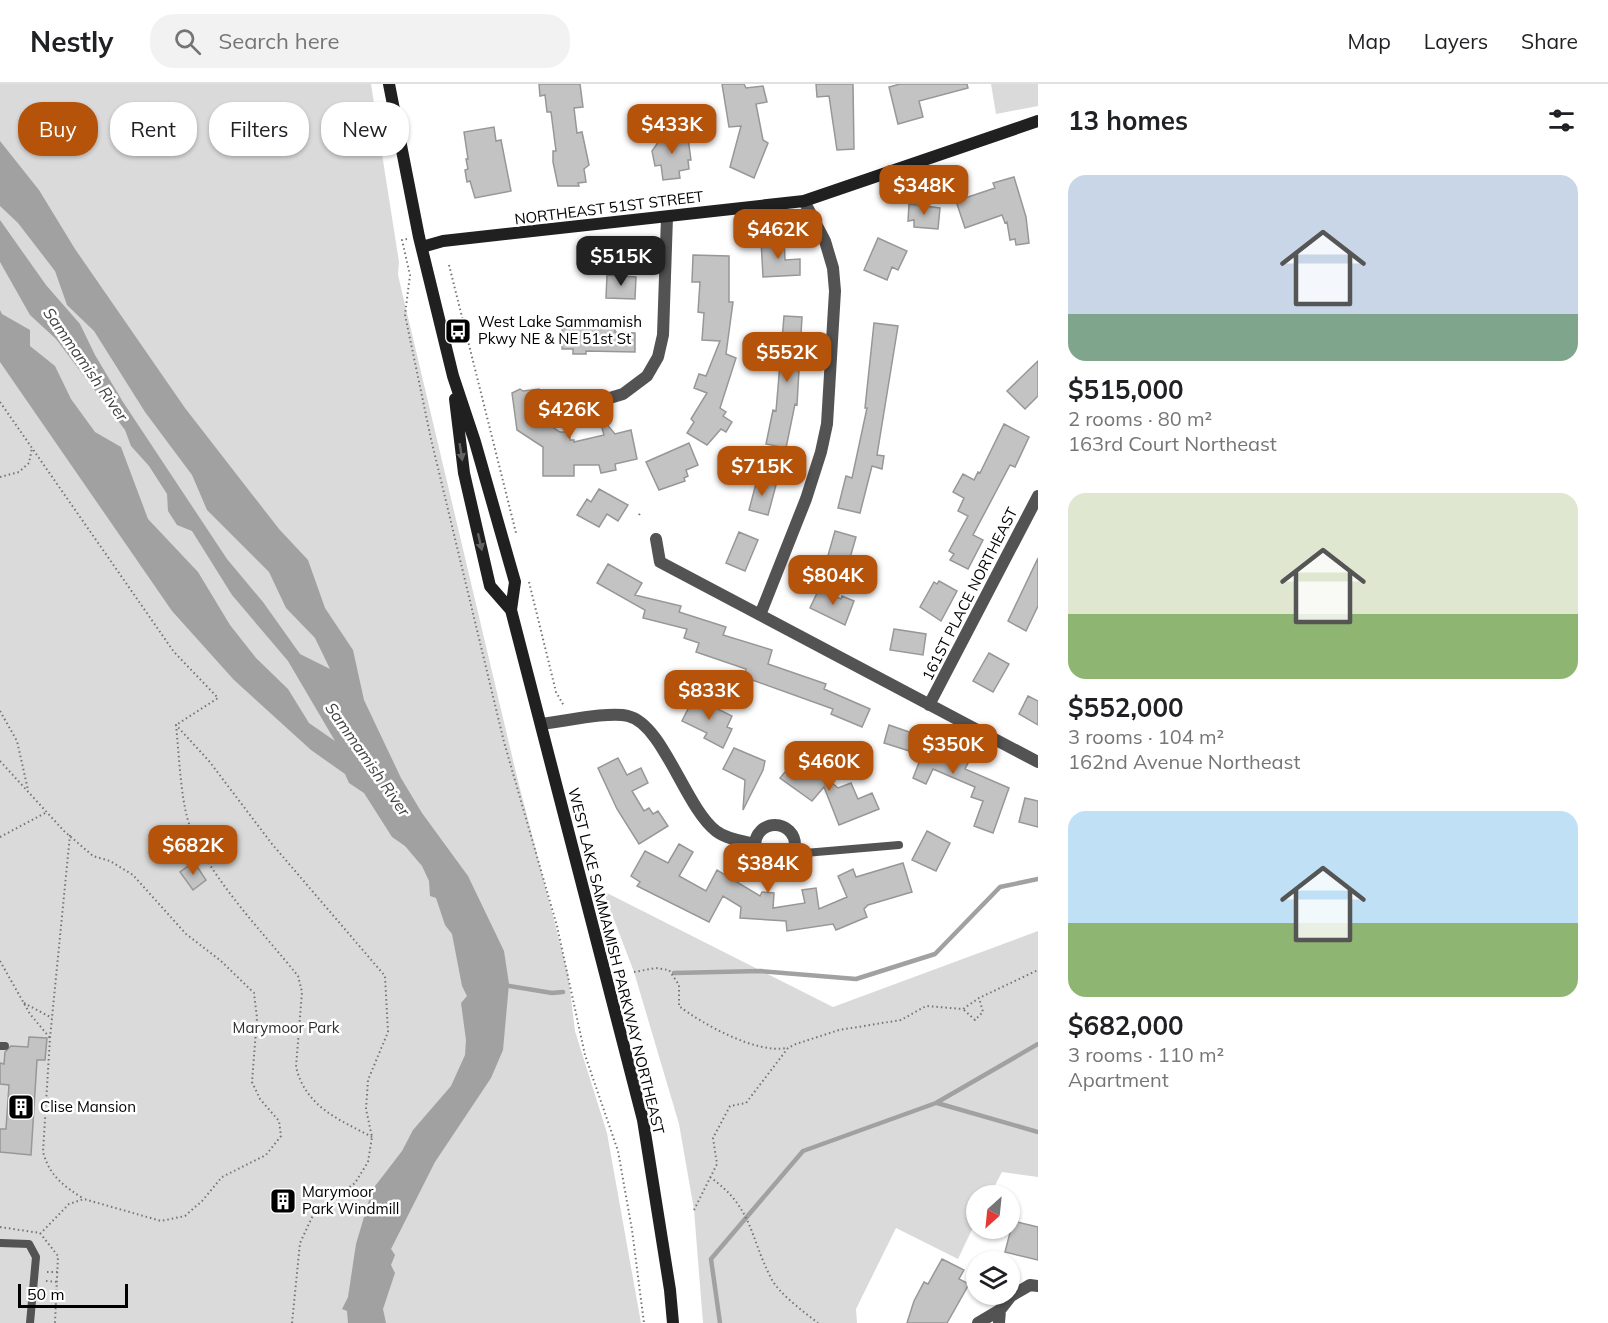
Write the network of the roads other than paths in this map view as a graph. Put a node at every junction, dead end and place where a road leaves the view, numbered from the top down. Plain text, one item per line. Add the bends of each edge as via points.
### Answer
1 (389, 84) edge
2 (1038, 121) edge
3 (804, 201) junction
4 (667, 217) junction
5 (422, 247) junction
6 (453, 376) junction
7 (573, 397) dead end
8 (1038, 496) edge
9 (656, 539) dead end
10 (511, 610) junction
11 (760, 615) junction
12 (929, 705) junction
13 (541, 724) junction
14 (1038, 762) edge
15 (755, 844) junction
16 (899, 845) dead end
17 (793, 854) junction
18 (0, 1243) edge
19 (1034, 1286) edge
20 (1000, 1317) edge
21 (30, 1323) edge
22 (673, 1323) edge
23 (978, 1323) edge

1 - 5 main road, WEST LAKE SAMMAMISH PARKWAY NORTHEAST
2 - 3 main road, NORTHEAST 51ST STREET
3 - 4 main road, NORTHEAST 51ST STREET
3 - 11 street via 825,241 833,268 827,424 806,499
4 - 5 main road, NORTHEAST 51ST STREET via 443,241
4 - 7 street via 663,335 658,357 647,376 623,394 603,400
5 - 6 main road, WEST LAKE SAMMAMISH PARKWAY NORTHEAST
6 - 10 main road, WEST LAKE SAMMAMISH PARKWAY NORTHEAST via 515,582
6 -> 10 main road, WEST LAKE SAMMAMISH PARKWAY NORTHEAST via 459,445 490,585
8 - 12 street, 161ST PLACE NORTHEAST
9 - 11 street via 660,562
10 - 13 main road, WEST LAKE SAMMAMISH PARKWAY NORTHEAST
11 - 12 street
12 - 14 street
13 - 15 street via 616,715 635,718 663,750 703,820 718,833
13 - 22 main road, WEST LAKE SAMMAMISH PARKWAY NORTHEAST via 643,1120
15 - 17 street via 760,858 771,865 785,863
15 - 17 street via 762,829 781,825 795,838
16 - 17 lane
18 - 21 lane via 29,1244 36,1257
19 - 20 street via 1011,1296
20 - 23 street

